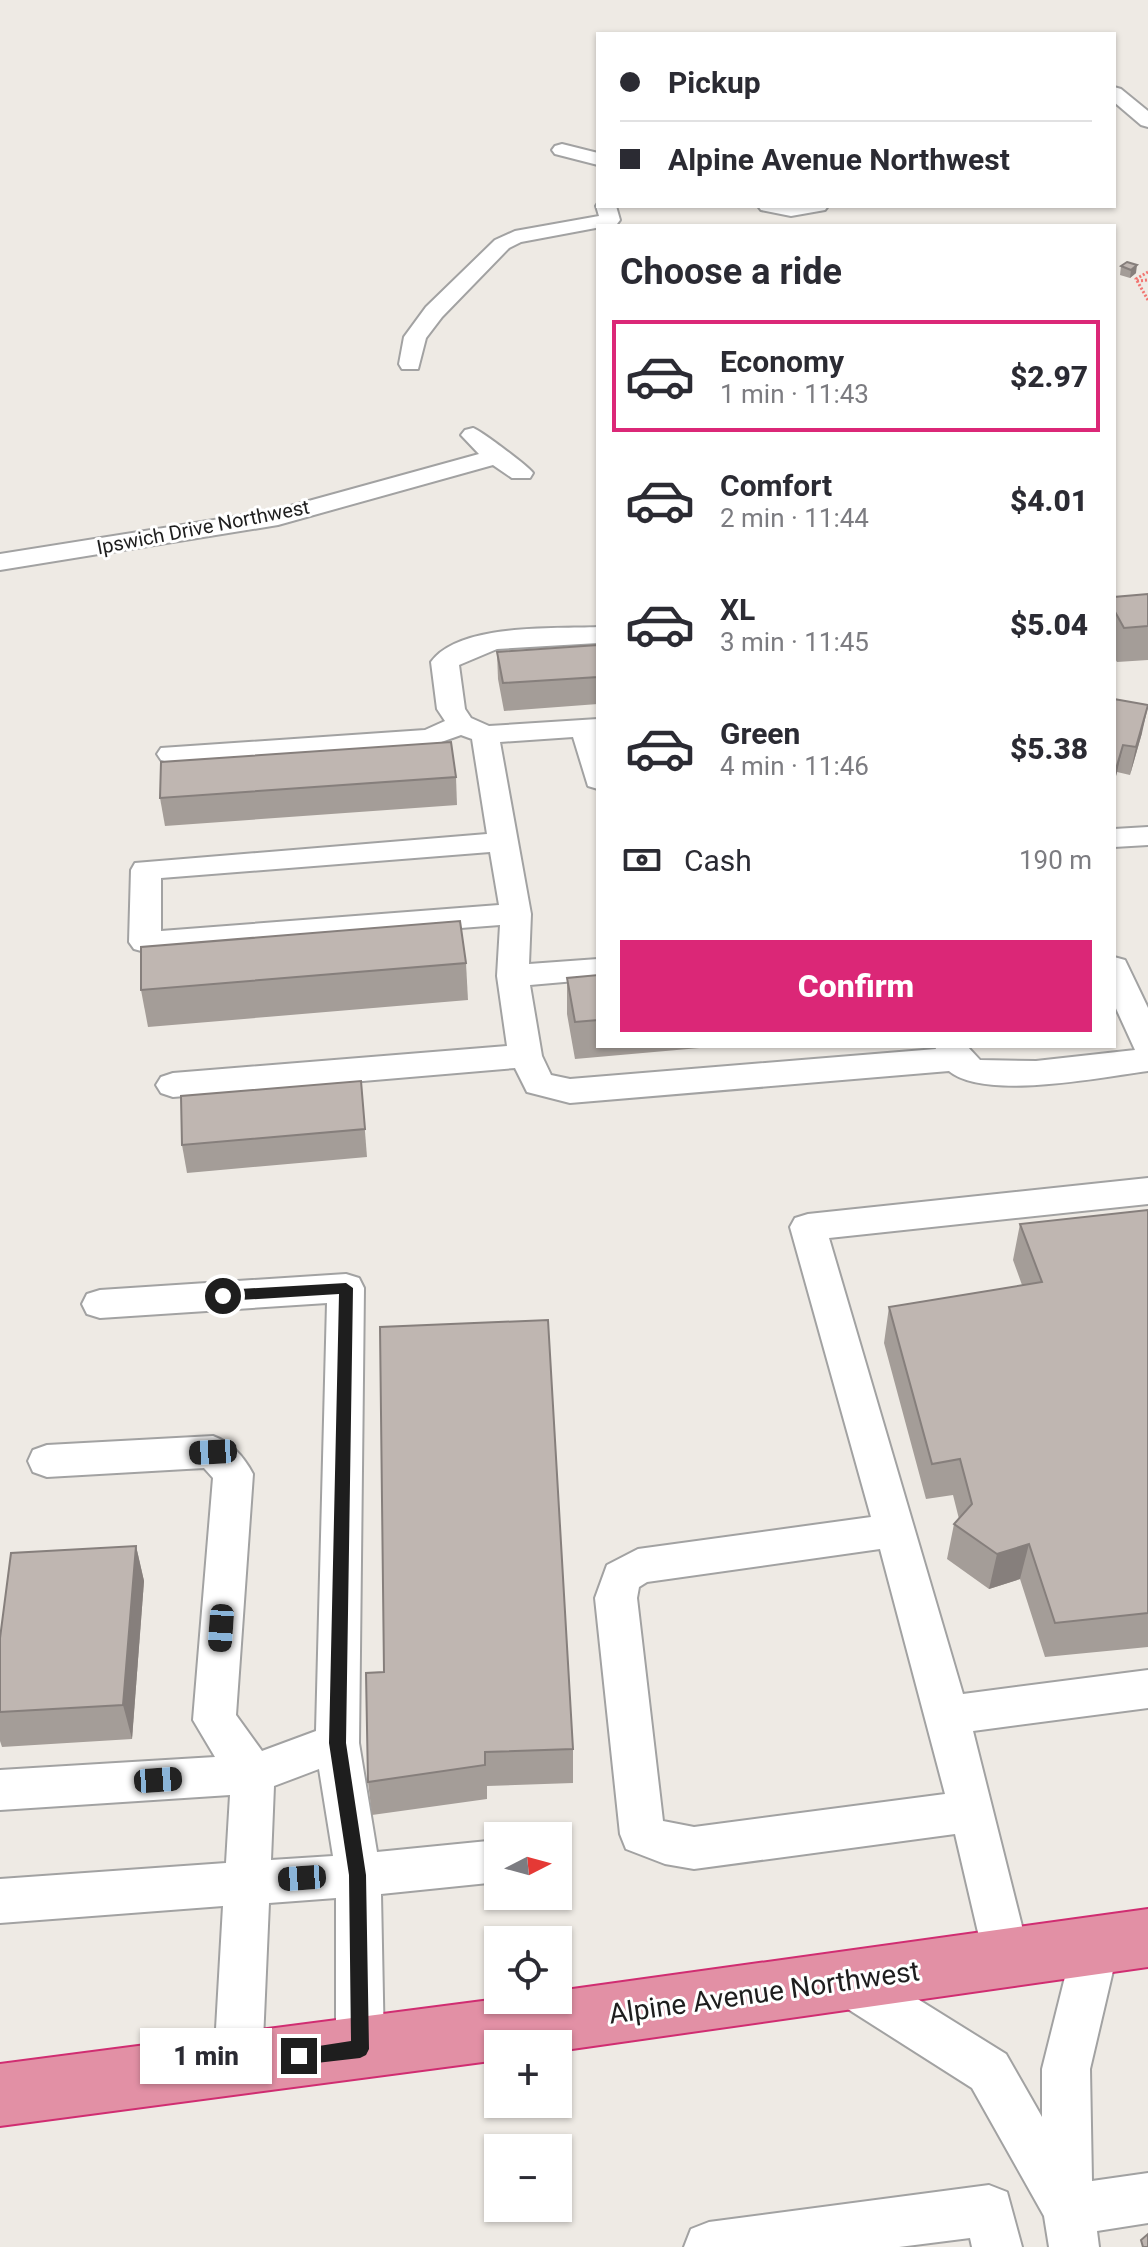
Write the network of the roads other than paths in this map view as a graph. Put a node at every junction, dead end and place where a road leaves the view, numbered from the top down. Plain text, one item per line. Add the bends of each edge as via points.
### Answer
1 (1140, 87) dead end
2 (1116, 93) edge
3 (1116, 95) edge
4 (1148, 121) edge
5 (562, 150) dead end
6 (596, 158) edge
7 (607, 208) edge
8 (780, 208) edge
9 (804, 208) edge
10 (410, 364) dead end
11 (473, 435) dead end
12 (496, 457) junction
13 (521, 473) dead end
14 (0, 562) edge
15 (596, 635) edge
16 (591, 728) edge
17 (473, 729) junction
18 (171, 754) dead end
19 (596, 765) edge
20 (1148, 836) edge
21 (1116, 838) edge
22 (503, 842) junction
23 (516, 914) junction
24 (596, 969) edge
25 (1116, 972) edge
26 (513, 976) junction
27 (1148, 1045) edge
28 (953, 1052) edge
29 (525, 1056) junction
30 (1148, 1060) edge
31 (173, 1085) dead end
32 (1148, 1191) edge
33 (100, 1304) dead end
34 (47, 1461) dead end
35 (894, 1530) junction
36 (1148, 1689) edge
37 (948, 1715) junction
38 (337, 1743) junction
39 (253, 1774) junction
40 (0, 1790) edge
41 (971, 1811) junction
42 (484, 1862) edge
43 (358, 1875) junction
44 (247, 1882) junction
45 (0, 1901) edge
46 (1122, 1942) edge
47 (1007, 1958) junction
48 (846, 1981) junction
49 (360, 2049) junction
50 (238, 2064) junction
51 (0, 2095) edge
52 (1148, 2198) edge
53 (1071, 2228) edge
54 (709, 2247) edge
55 (997, 2247) edge

1 - 2 street
3 - 4 street
5 - 6 street
7 - 10 street via 610,220 515,237 502,244 424,325 415,337
8 - 9 street
11 - 12 street
12 - 13 street
12 - 14 street, Ipswich Drive Northwest via 278,517
15 - 17 street via 483,642 458,651 445,662 451,709
16 - 17 street
16 - 19 street
17 - 18 street via 430,738
17 - 22 street
20 - 21 street
22 - 23 street
22 - 23 street via 146,870 145,942
23 - 26 street
24 - 26 street
25 - 27 street
26 - 29 street
28 - 29 street via 570,1091 539,1084
28 - 30 street via 973,1071 1005,1074
29 - 31 street
32 - 35 street via 808,1227
33 - 38 street via 346,1288
34 - 39 street via 213,1452 233,1474 214,1720
35 - 37 street
35 - 41 street via 638,1566 621,1577 616,1598 642,1834 694,1848
36 - 37 street
37 - 41 street
38 - 39 street
38 - 43 street
39 - 40 street
39 - 44 street
41 - 47 street
42 - 43 street
43 - 44 street
43 - 49 street
44 - 45 street
44 - 50 street
46 - 47 highway, Alpine Avenue Northwest
46 - 53 street via 1066,2069
47 - 48 highway, Alpine Avenue Northwest
48 - 49 highway, Alpine Avenue Northwest
48 - 53 street via 989,2071
49 - 50 highway, Alpine Avenue Northwest
50 - 51 highway, Alpine Avenue Northwest
52 - 53 street
54 - 55 street via 989,2210

